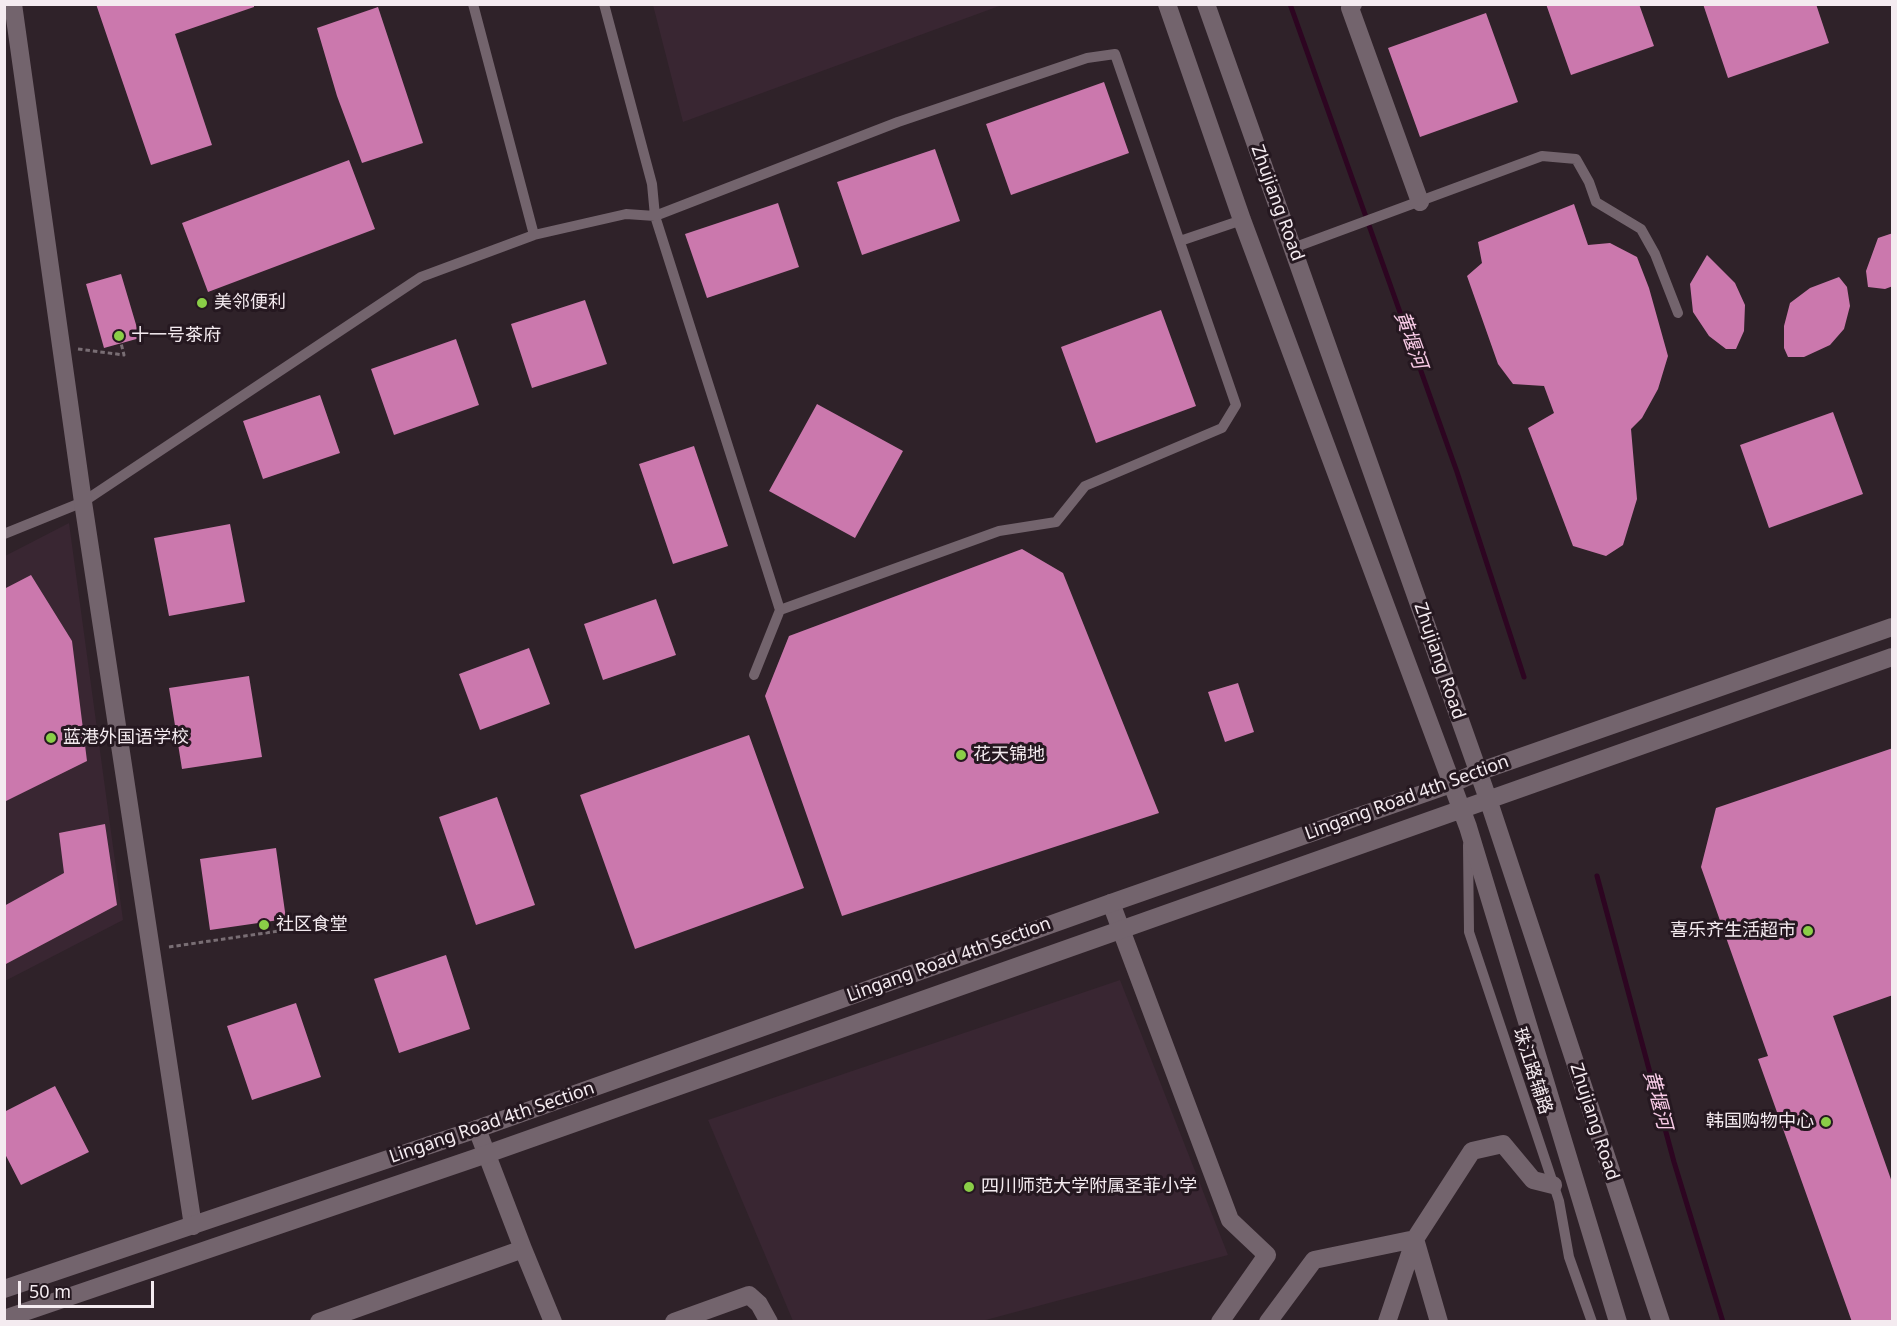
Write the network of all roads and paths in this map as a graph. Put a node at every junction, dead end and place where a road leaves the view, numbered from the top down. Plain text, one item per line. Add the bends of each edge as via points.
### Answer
1 (13, 4) edge
2 (473, 4) edge
3 (604, 4) edge
4 (1167, 4) edge
5 (1206, 4) edge
6 (1353, 4) edge
7 (1420, 202) junction
8 (655, 216) junction
9 (1242, 220) junction
10 (534, 235) junction
11 (1180, 241) junction
12 (1293, 248) junction
13 (1678, 313) dead end
14 (121, 343) dead end
15 (61, 347) junction
16 (83, 502) junction
17 (4, 534) edge
18 (780, 610) junction
19 (1893, 627) edge
20 (1893, 657) edge
21 (754, 675) dead end
22 (1478, 772) junction
23 (1451, 784) junction
24 (1488, 799) junction
25 (1461, 809) junction
26 (1468, 827) junction
27 (1111, 903) junction
28 (1120, 929) junction
29 (279, 931) dead end
30 (152, 949) junction
31 (477, 1129) junction
32 (487, 1154) junction
33 (1553, 1185) junction
34 (193, 1226) junction
35 (1415, 1239) junction
36 (523, 1249) junction
37 (4, 1289) edge
38 (4, 1320) edge
39 (318, 1322) edge
40 (553, 1322) edge
41 (674, 1322) edge
42 (769, 1322) edge
43 (1220, 1322) edge
44 (1268, 1322) edge
45 (1387, 1322) edge
46 (1439, 1322) edge
47 (1592, 1322) edge
48 (1618, 1322) edge
49 (1660, 1322) edge

1 - 15 main road
2 - 10 lane
3 - 8 lane via 652,184
4 - 9 main road, Zhujiang Road
5 - 12 main road, Zhujiang Road
6 - 7 main road via 1350,8
7 - 12 lane
7 - 13 lane via 1542,156 1576,159 1596,202 1641,229
8 - 10 lane via 626,214
8 - 11 lane via 909,118 1087,58 1115,54
8 - 18 lane
9 - 11 lane
9 - 23 main road, Zhujiang Road
10 - 16 lane via 421,277
11 - 18 lane via 1236,405 1222,428 1085,486 1056,522 999,531
12 - 22 main road, Zhujiang Road
14 - 15 path via 124,355
15 - 16 main road
16 - 17 lane
16 - 30 main road
18 - 21 lane
19 - 22 main road, Lingang Road 4th Section
20 - 24 main road, Lingang Road 4th Section
22 - 23 main road, Lingang Road 4th Section
22 - 24 main road, Zhujiang Road
23 - 25 main road, Zhujiang Road
23 - 27 main road, Lingang Road 4th Section
24 - 25 main road, Lingang Road 4th Section
24 - 49 main road, Zhujiang Road
25 - 26 main road, Zhujiang Road
25 - 28 main road, Lingang Road 4th Section
26 - 33 lane, 珠江路辅路 via 1468,932
26 - 48 main road, Zhujiang Road
27 - 28 main road
27 - 31 main road, Lingang Road 4th Section
28 - 32 main road, Lingang Road 4th Section
28 - 43 main road via 1230,1220 1267,1255
29 - 30 path
30 - 34 main road
31 - 32 main road
31 - 34 main road, Lingang Road 4th Section
32 - 36 main road
32 - 38 main road, Lingang Road 4th Section
33 - 35 main road via 1533,1180 1503,1144 1472,1151
33 - 47 lane, 珠江路辅路 via 1569,1257
34 - 37 main road, Lingang Road 4th Section
35 - 44 main road via 1314,1260
35 - 45 main road
35 - 46 main road
36 - 39 main road
36 - 40 main road
41 - 42 main road via 749,1295

